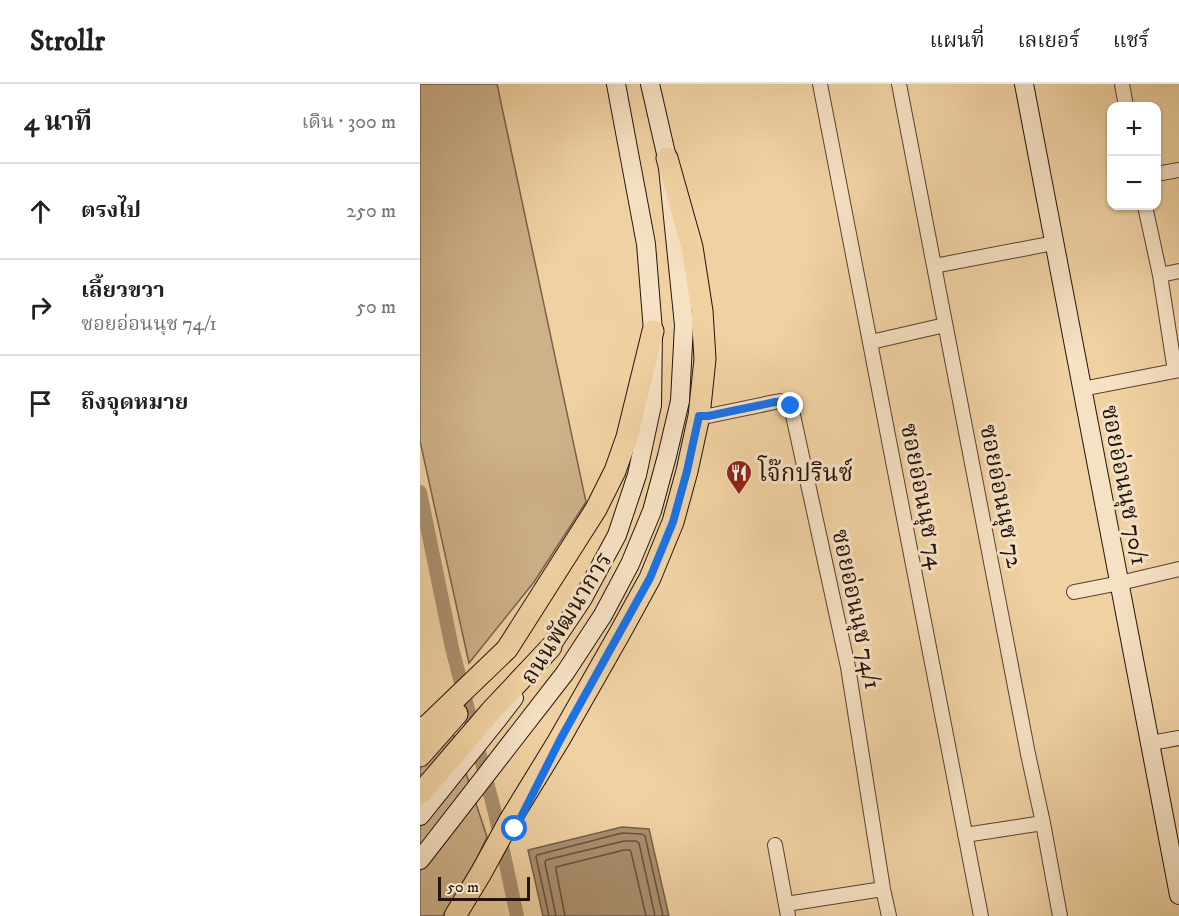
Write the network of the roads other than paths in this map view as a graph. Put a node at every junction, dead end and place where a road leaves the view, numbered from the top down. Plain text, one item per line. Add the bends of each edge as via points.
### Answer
1 (616, 84) edge
2 (650, 84) edge
3 (820, 84) edge
4 (899, 84) edge
5 (1024, 84) edge
6 (1122, 84) edge
7 (1125, 102) edge
8 (667, 158) junction
9 (1179, 170) edge
10 (1161, 173) edge
11 (1146, 210) edge
12 (1054, 243) junction
13 (934, 266) junction
14 (1179, 271) edge
15 (1160, 275) junction
16 (945, 325) junction
17 (653, 331) junction
18 (871, 342) junction
19 (1177, 370) edge
20 (1082, 389) junction
21 (699, 416) junction
22 (1179, 570) edge
23 (1120, 583) junction
24 (1074, 592) dead end
25 (551, 647) joint
26 (449, 714) junction
27 (420, 730) edge
28 (1179, 738) edge
29 (1151, 743) junction
30 (420, 756) edge
31 (423, 805) edge
32 (1043, 822) junction
33 (513, 825) junction
34 (965, 835) junction
35 (775, 845) dead end
36 (420, 860) edge
37 (883, 889) junction
38 (1179, 896) edge
39 (787, 910) edge
40 (455, 916) edge
41 (467, 916) edge
42 (889, 916) edge
43 (981, 916) edge
44 (1060, 916) edge

1 - 17 main road, ถนนพัฒนาการ via 646,244
2 - 8 main road, ถนนพัฒนาการ
3 - 18 street, ซอยอ่อนนุช 74
4 - 13 street, ซอยอ่อนนุช 72
5 - 12 main road, ซอยอ่อนนุช 70/1
6 - 7 street
8 - 21 main road via 692,247 702,311 705,359
8 - 36 main road, ถนนพัฒนาการ via 684,325 680,401 652,511 603,615 565,673
9 - 10 street
11 - 15 street
12 - 13 street
12 - 20 main road, ซอยอ่อนนุช 70/1
13 - 16 street, ซอยอ่อนนุช 72
14 - 15 street
15 - 19 street
16 - 18 street
16 - 32 street, ซอยอ่อนนุช 72
17 - 25 main road, ถนนพัฒนาการ via 652,405 637,475 617,535
17 - 26 main road via 627,437 596,509 501,657
18 - 34 street, ซอยอ่อนนุช 74
19 - 20 street
20 - 23 main road, ซอยอ่อนนุช 70/1
21 - 33 main road via 673,522 650,578
21 - 37 street, ซอยอ่อนนุช 74/1 via 780,401 791,406 848,667
22 - 23 street
23 - 24 street
23 - 29 main road, ซอยอ่อนนุช 70/1
25 - 31 main road
26 - 27 main road
26 - 30 main road
28 - 29 street
29 - 38 main road, ซอยอ่อนนุช 70/1
32 - 34 street
32 - 44 street, ซอยอ่อนนุช 72
33 - 40 main road
33 - 41 main road
34 - 43 street, ซอยอ่อนนุช 74
35 - 39 street
37 - 39 street
37 - 42 street, ซอยอ่อนนุช 74/1

